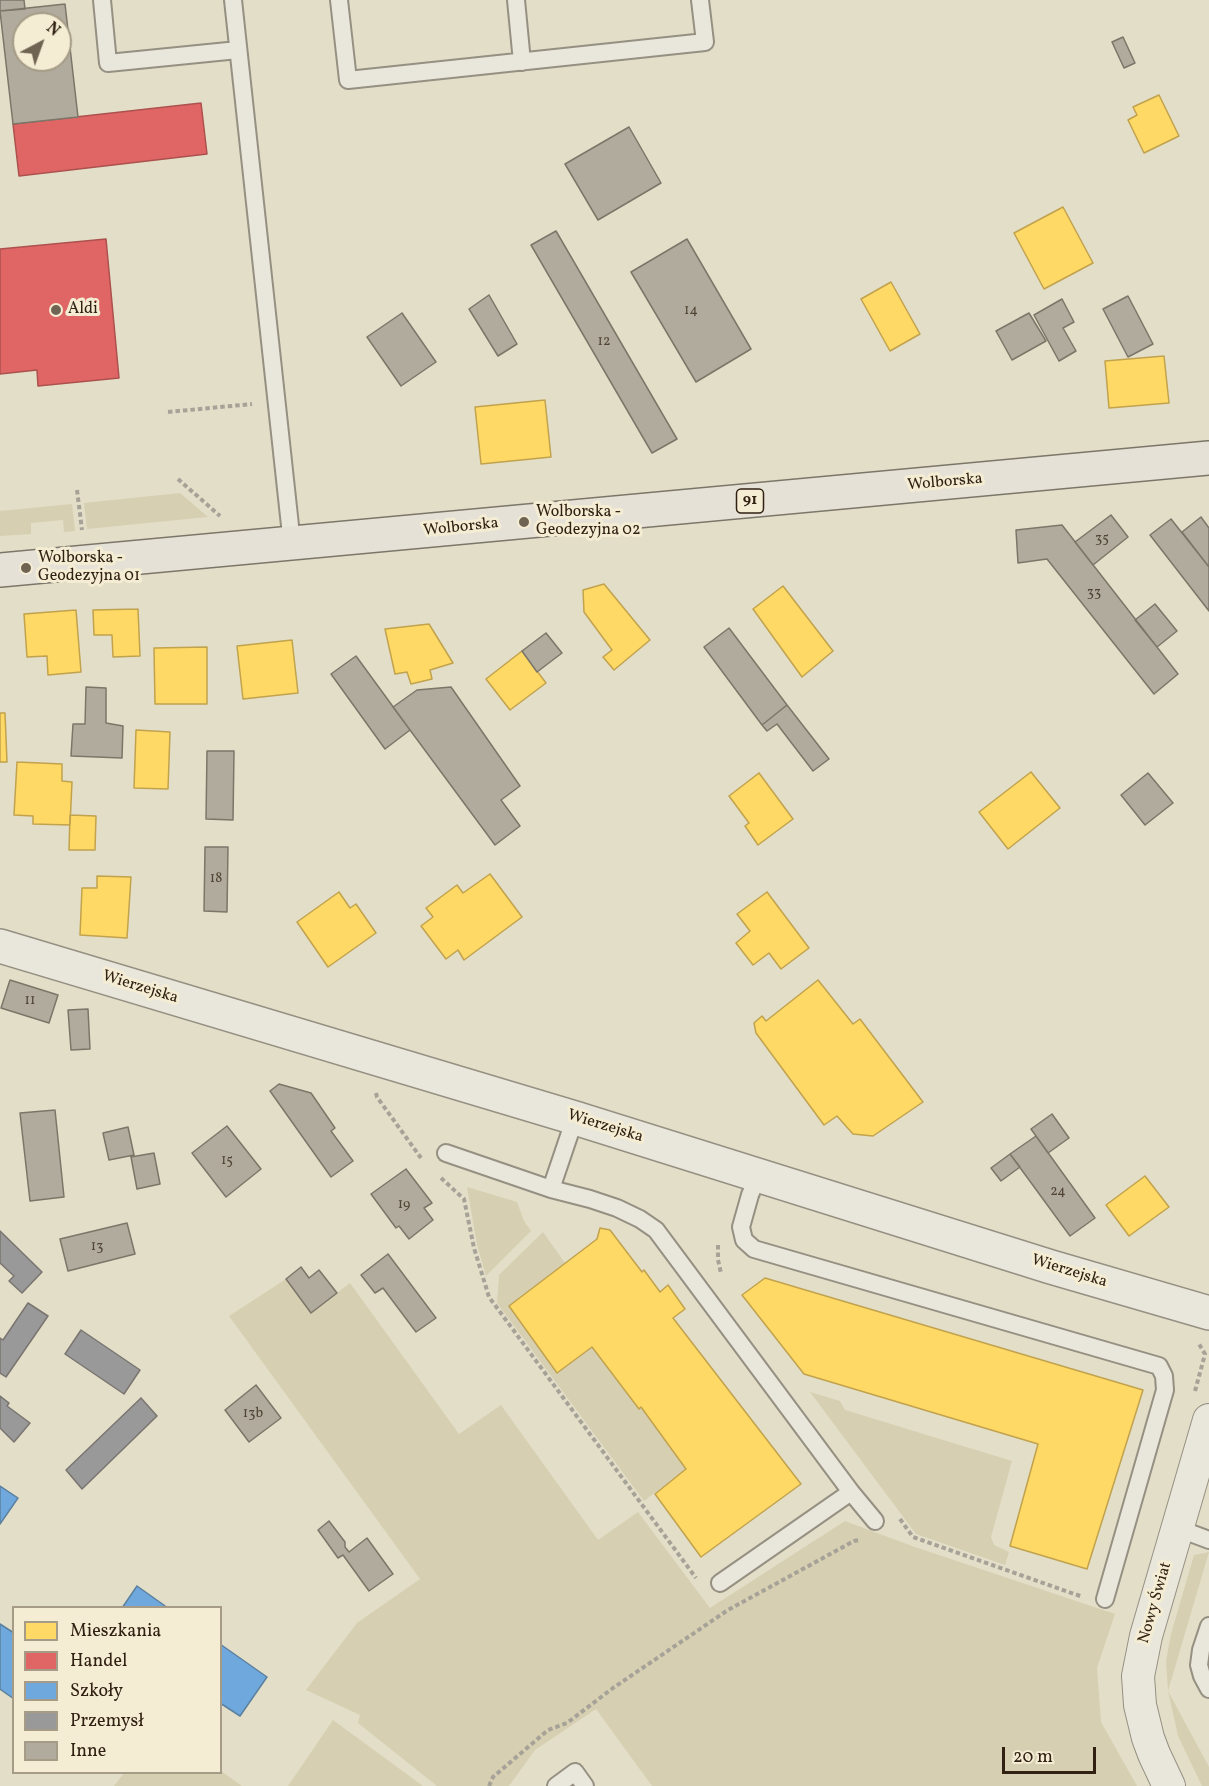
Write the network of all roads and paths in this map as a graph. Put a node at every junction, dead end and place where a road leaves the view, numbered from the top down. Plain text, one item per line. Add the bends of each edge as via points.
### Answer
1 (102, 0) edge
2 (233, 0) edge
3 (339, 0) edge
4 (516, 0) edge
5 (700, 0) edge
6 (238, 50) junction
7 (522, 62) junction
8 (253, 404) dead end
9 (168, 412) dead end
10 (1209, 458) edge
11 (178, 479) dead end
12 (77, 490) dead end
13 (223, 523) dead end
14 (83, 537) dead end
15 (292, 544) junction
16 (0, 570) edge
17 (0, 946) edge
18 (376, 1092) dead end
19 (575, 1118) junction
20 (446, 1153) dead end
21 (424, 1161) dead end
22 (436, 1175) dead end
23 (758, 1176) junction
24 (441, 1179) junction
25 (448, 1179) dead end
26 (551, 1189) junction
27 (718, 1244) dead end
28 (722, 1277) dead end
29 (1209, 1313) edge
30 (1209, 1420) edge
31 (851, 1492) junction
32 (899, 1519) dead end
33 (875, 1521) joint
34 (1178, 1528) junction
35 (1209, 1540) edge
36 (720, 1582) joint
37 (1105, 1599) joint
38 (1209, 1626) edge
39 (1208, 1687) edge
40 (489, 1786) edge
41 (556, 1786) edge
42 (585, 1786) edge
43 (1169, 1786) edge

1 - 6 lane via 108,63
2 - 6 lane
3 - 7 lane via 348,80
4 - 7 lane
5 - 7 lane via 705,42
6 - 15 lane
8 - 9 path
10 - 15 main road, Wolborska / 91
11 - 13 path
12 - 14 path
15 - 16 main road, Wolborska / 91
17 - 19 street, Wierzejska
18 - 21 path
19 - 23 street, Wierzejska
19 - 26 lane
20 - 26 lane
22 - 24 path
23 - 29 street, Wierzejska
23 - 37 lane via 741,1227 744,1240 754,1249 1159,1366 1165,1390
24 - 25 path
24 - 36 path via 464,1199 489,1296 706,1592
26 - 31 lane via 617,1208 656,1230
27 - 28 path
30 - 34 street, Nowy Świat
31 - 33 lane
31 - 36 lane
32 - 37 path via 913,1537 1100,1603
33 - 40 path via 866,1539 854,1541 728,1610 567,1723 548,1730 493,1777
34 - 35 lane
34 - 43 street, Nowy Świat via 1138,1676 1148,1738
38 - 39 lane via 1199,1665
41 - 42 lane via 574,1772

